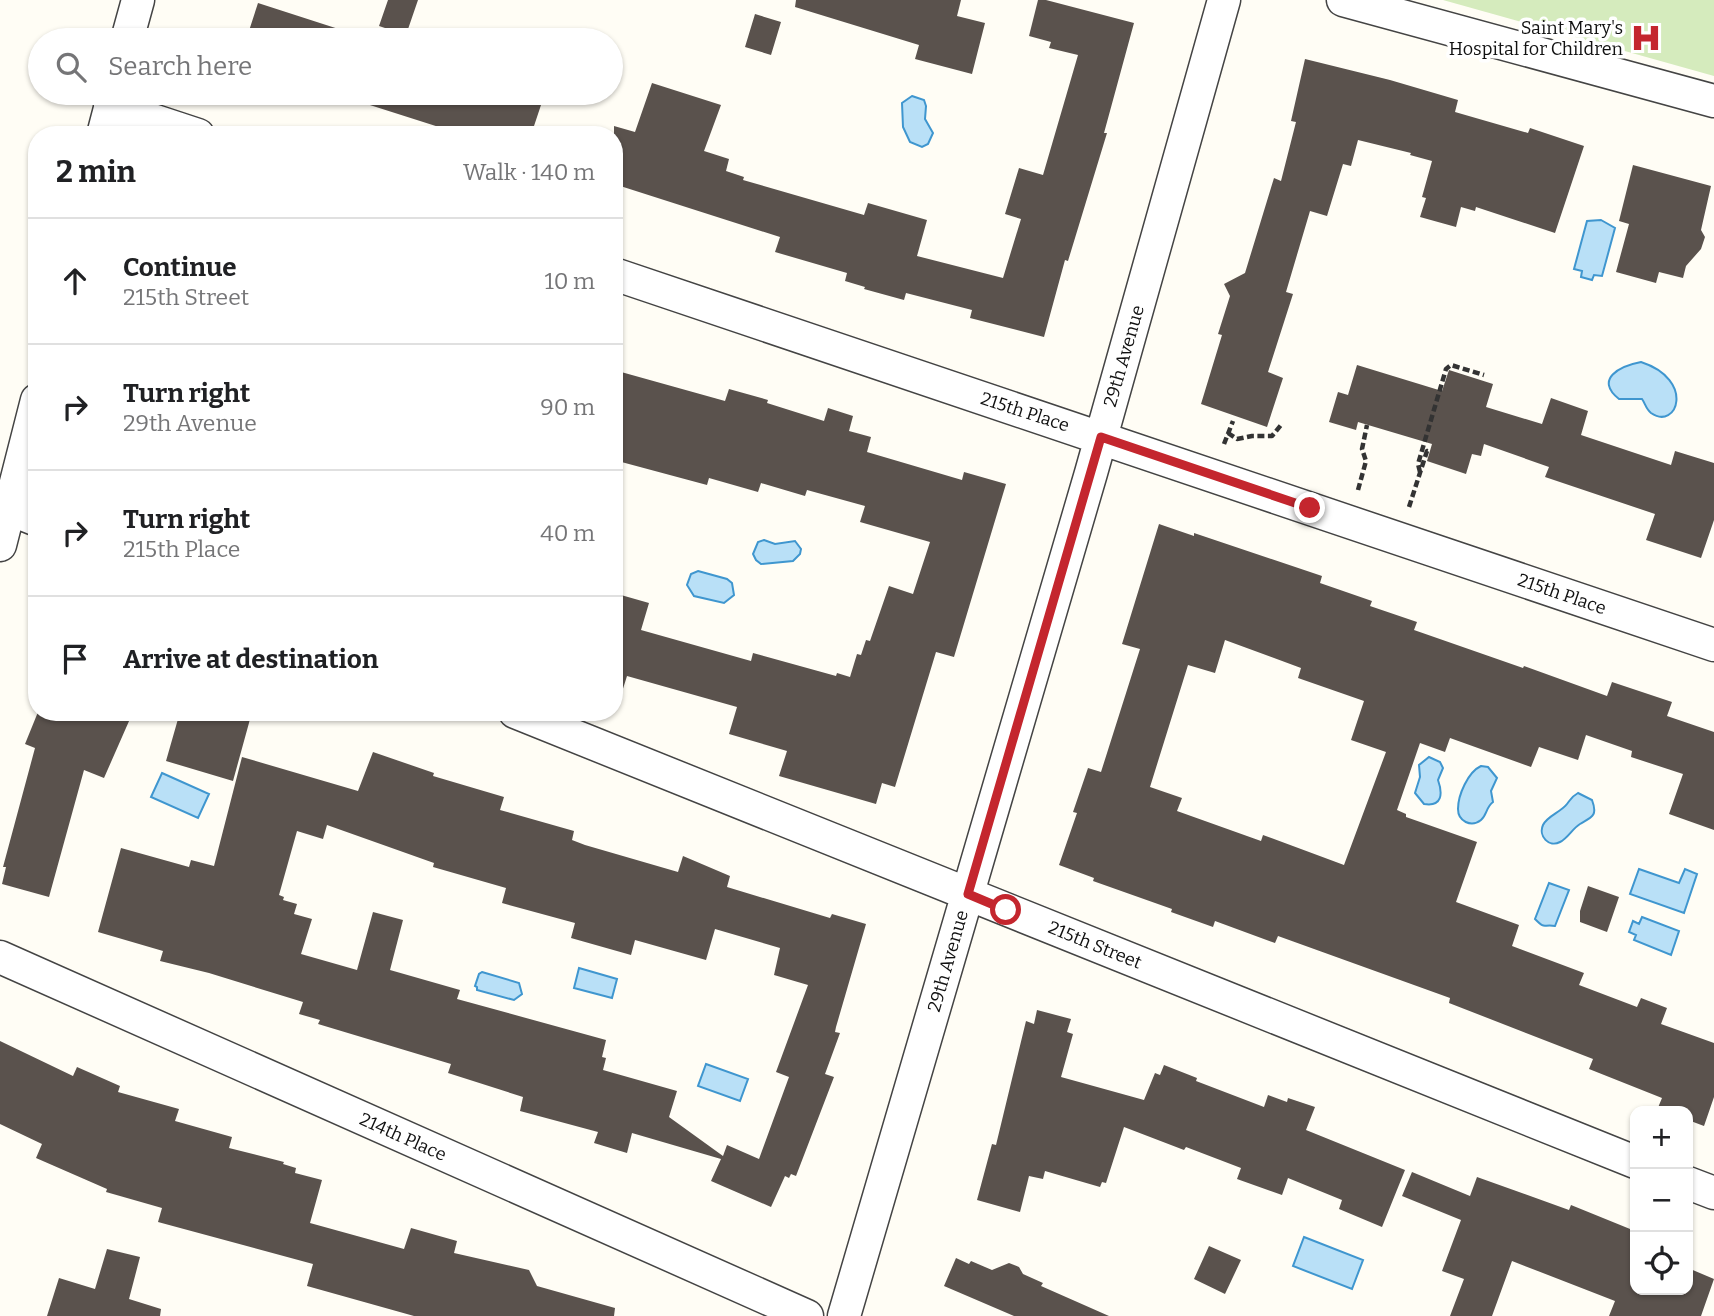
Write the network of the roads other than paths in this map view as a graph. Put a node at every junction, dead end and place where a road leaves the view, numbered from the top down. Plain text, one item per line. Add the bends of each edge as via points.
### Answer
1 (138, 0) edge
2 (1224, 0) edge
3 (1343, 0) edge
4 (130, 28) edge
5 (1714, 101) edge
6 (109, 111) edge
7 (165, 126) edge
8 (623, 277) edge
9 (1101, 437) junction
10 (28, 445) edge
11 (15, 511) edge
12 (0, 545) edge
13 (1714, 645) edge
14 (537, 721) edge
15 (968, 894) junction
16 (0, 957) edge
17 (1630, 1160) edge
18 (1693, 1185) edge
19 (1714, 1193) edge
20 (807, 1316) edge
21 (844, 1316) edge

1 - 4 street
2 - 9 street, 29th Avenue
3 - 5 street
6 - 7 street
8 - 9 street, 215th Place
9 - 13 street, 215th Place
9 - 15 street, 29th Avenue
10 - 11 street
11 - 12 street
14 - 15 street, 215th Street
15 - 17 street, 215th Street
15 - 21 street, 29th Avenue
16 - 20 street, 214th Place
18 - 19 street

